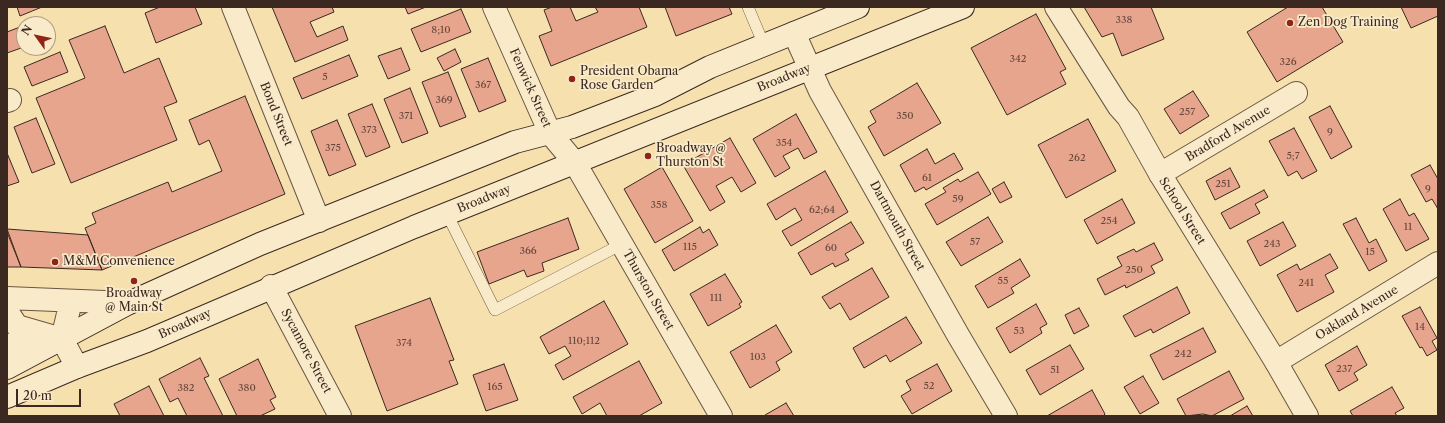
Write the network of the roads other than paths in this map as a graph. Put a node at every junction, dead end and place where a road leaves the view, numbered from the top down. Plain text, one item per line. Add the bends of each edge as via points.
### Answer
1 (234, 7) edge
2 (494, 7) edge
3 (748, 7) edge
4 (858, 7) edge
5 (963, 7) edge
6 (1056, 7) edge
7 (794, 33) junction
8 (764, 45) junction
9 (810, 68) junction
10 (1296, 92) dead end
11 (550, 133) junction
12 (575, 163) junction
13 (1160, 174) junction
14 (447, 214) junction
15 (319, 221) junction
16 (622, 244) junction
17 (1438, 263) edge
18 (272, 286) junction
19 (7, 298) edge
20 (71, 301) junction
21 (128, 303) junction
22 (7, 311) edge
23 (62, 339) junction
24 (7, 345) edge
25 (1276, 362) junction
26 (77, 367) junction
27 (7, 368) edge
28 (7, 397) edge
29 (340, 416) edge
30 (722, 416) edge
31 (1006, 416) edge
32 (1307, 416) edge

1 - 15 street, Bond Street
2 - 11 street, Fenwick Street
3 - 8 lane
4 - 7 street
5 - 9 street, Broadway
6 - 13 street, School Street via 1119,107 1128,117
7 - 8 street
7 - 9 street, Dartmouth Street
8 - 11 street via 710,67 655,94 572,127
9 - 12 street, Broadway
9 - 31 street, Dartmouth Street via 820,91
10 - 13 street, Bradford Avenue
11 - 12 street, Fenwick Street
11 - 15 street via 515,142
12 - 14 street, Broadway
12 - 16 street, Thurston Street
13 - 25 street, School Street
14 - 16 lane via 495,310
14 - 18 street, Broadway
15 - 21 street via 260,244
16 - 30 street, Thurston Street
17 - 25 street, Oakland Avenue
18 - 26 street, Broadway via 147,341
18 - 29 street, Sycamore Street
19 - 20 street
20 - 21 street
20 - 23 street
21 - 23 street
22 - 23 street via 17,326
23 - 24 street
23 - 26 street
23 - 27 street
25 - 32 street, School Street
26 - 28 street, Broadway

